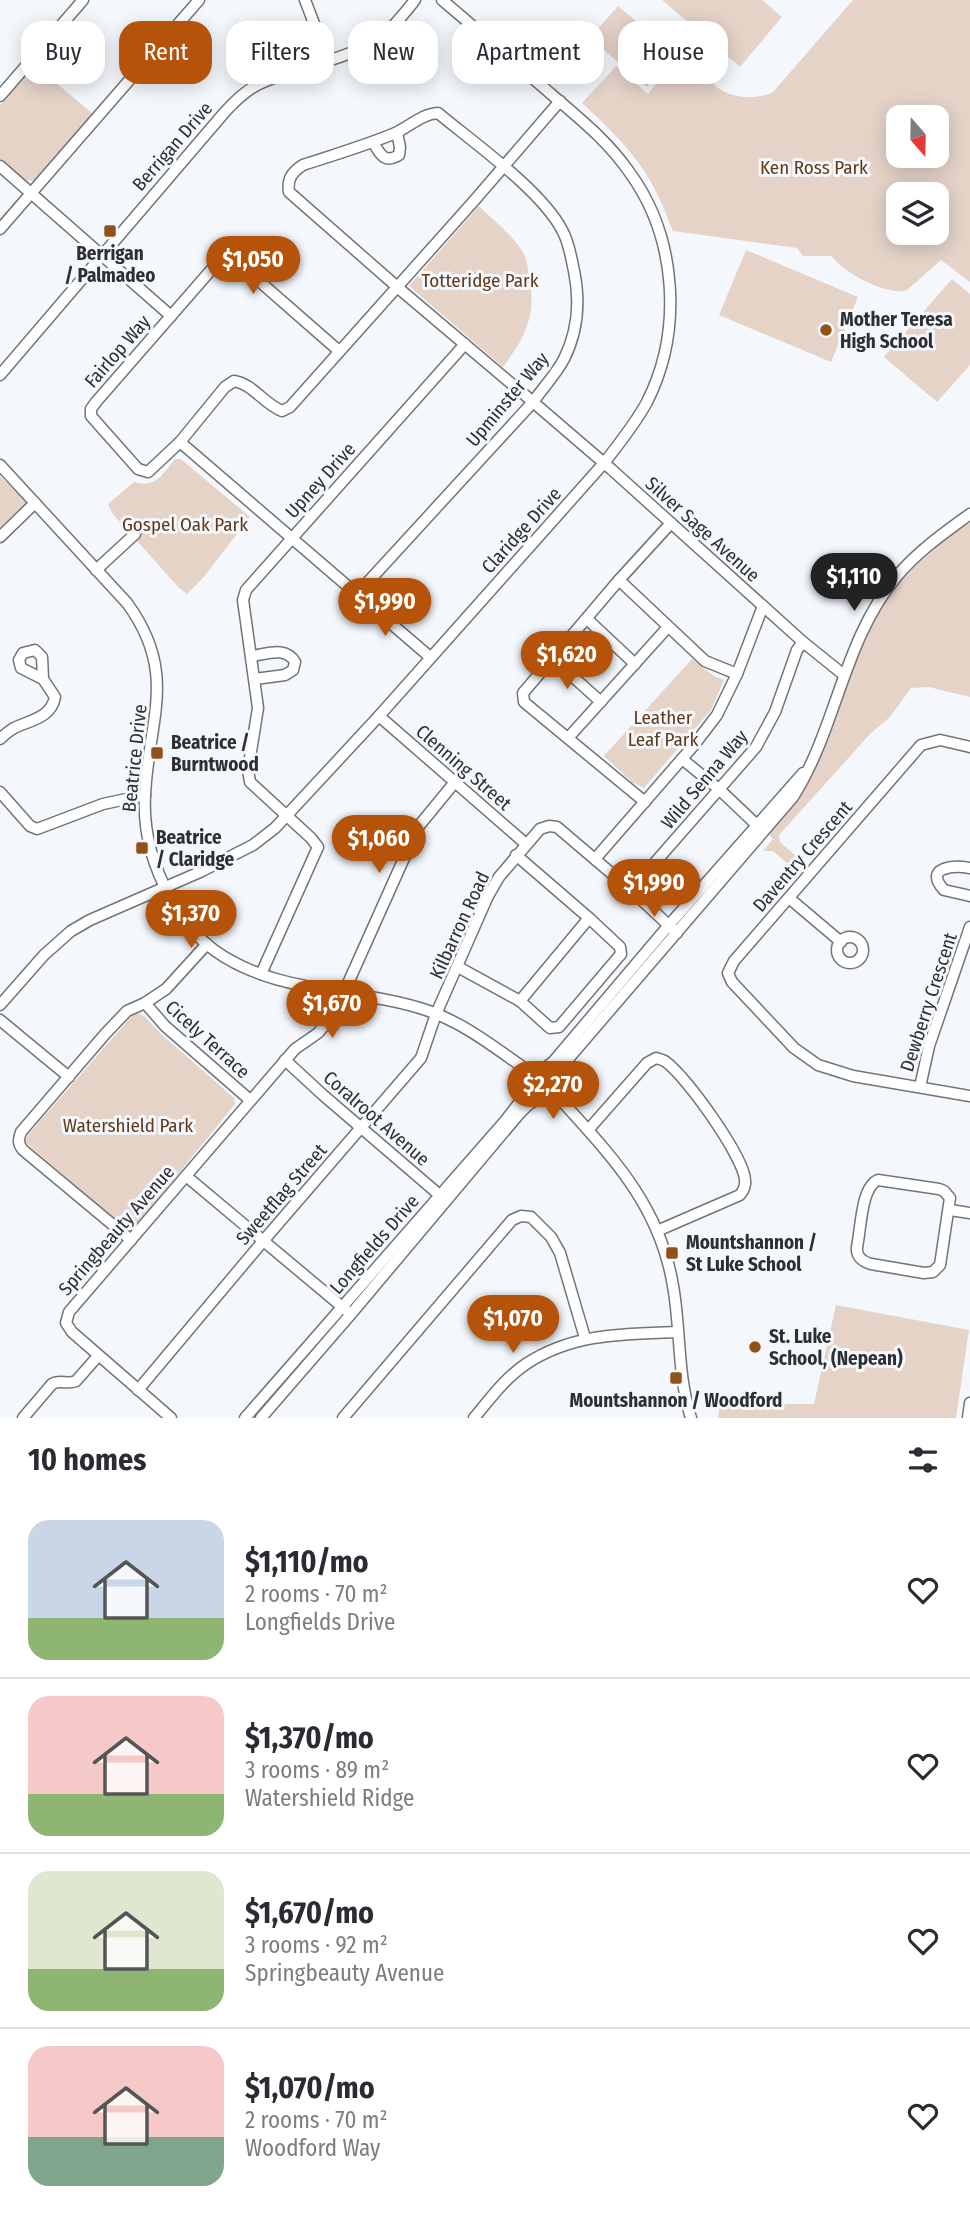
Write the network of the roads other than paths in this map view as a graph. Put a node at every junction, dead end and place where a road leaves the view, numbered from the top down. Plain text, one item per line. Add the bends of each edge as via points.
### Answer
1 (83, 0) edge
2 (198, 0) edge
3 (305, 0) edge
4 (415, 0) edge
5 (442, 0) edge
6 (313, 21) edge
7 (334, 57) edge
8 (261, 84) edge
9 (0, 96) edge
10 (560, 101) junction
11 (397, 132) junction
12 (373, 142) junction
13 (0, 166) edge
14 (503, 168) junction
15 (30, 193) junction
16 (0, 229) edge
17 (101, 257) junction
18 (397, 287) junction
19 (171, 316) junction
20 (464, 344) junction
21 (339, 351) junction
22 (0, 375) edge
23 (533, 402) junction
24 (180, 442) junction
25 (604, 463) junction
26 (0, 466) edge
27 (35, 503) junction
28 (968, 516) edge
29 (671, 523) junction
30 (135, 534) dead end
31 (0, 537) edge
32 (292, 538) junction
33 (96, 570) junction
34 (618, 580) junction
35 (357, 594) junction
36 (762, 606) junction
37 (587, 619) junction
38 (668, 627) junction
39 (803, 642) junction
40 (252, 656) junction
41 (430, 657) junction
42 (552, 658) junction
43 (635, 664) junction
44 (737, 674) junction
45 (844, 675) junction
46 (255, 679) junction
47 (43, 680) dead end
48 (601, 702) junction
49 (379, 716) junction
50 (568, 738) junction
51 (0, 739) edge
52 (970, 747) edge
53 (682, 759) junction
54 (456, 782) junction
55 (720, 790) junction
56 (0, 792) edge
57 (145, 794) junction
58 (645, 802) junction
59 (288, 815) junction
60 (761, 829) junction
61 (526, 844) junction
62 (516, 855) junction
63 (595, 859) junction
64 (970, 868) edge
65 (166, 888) junction
66 (631, 890) junction
67 (970, 896) edge
68 (789, 898) junction
69 (589, 918) junction
70 (970, 927) edge
71 (673, 929) junction
72 (841, 942) dead end
73 (206, 944) junction
74 (458, 967) junction
75 (261, 974) junction
76 (343, 993) junction
77 (520, 1001) junction
78 (145, 1003) junction
79 (0, 1005) edge
80 (436, 1014) junction
81 (0, 1020) edge
82 (500, 1052) junction
83 (285, 1060) junction
84 (535, 1072) junction
85 (69, 1077) junction
86 (551, 1084) junction
87 (523, 1086) junction
88 (920, 1087) junction
89 (970, 1096) edge
90 (540, 1098) junction
91 (250, 1100) junction
92 (578, 1119) junction
93 (362, 1128) junction
94 (589, 1129) junction
95 (186, 1176) junction
96 (443, 1198) junction
97 (950, 1210) junction
98 (970, 1213) edge
99 (657, 1231) junction
100 (131, 1240) junction
101 (264, 1240) junction
102 (342, 1307) junction
103 (351, 1314) junction
104 (677, 1332) junction
105 (585, 1338) junction
106 (98, 1356) junction
107 (138, 1390) junction
108 (970, 1403) edge
109 (969, 1416) edge
110 (23, 1418) edge
111 (171, 1418) edge
112 (245, 1418) edge
113 (261, 1418) edge
114 (343, 1418) edge
115 (474, 1418) edge
116 (691, 1418) edge

1 - 9 street
2 - 15 street
3 - 6 street
4 - 7 street, Berrigan Drive via 375,40
5 - 10 street, Claridge Drive
8 - 17 street, Berrigan Drive via 224,113
10 - 14 street, Fairlop Way
10 - 25 street, Claridge Drive via 594,130 631,174 660,231 669,278 668,330 657,379 633,424
11 - 12 street
11 - 12 street via 399,155 393,158 381,156
11 - 14 street, Upminster Way via 438,113
12 - 18 street, Silver Sage Avenue via 303,165 287,182 289,192
13 - 15 street
14 - 18 street, Fairlop Way
14 - 23 street, Upminster Way via 536,196 561,229 578,288 569,346
15 - 16 street
15 - 17 street
17 - 19 street
17 - 22 street, Berrigan Drive
18 - 20 street, Silver Sage Avenue
18 - 21 street, Fairlop Way
19 - 21 street, Fairlop Way via 218,262 228,258
19 - 24 street, Fairlop Way via 96,402 91,416 138,469 148,472
20 - 23 street, Silver Sage Avenue
20 - 32 street, Upney Drive
21 - 24 street, Fairlop Way via 282,411 243,382 234,381
23 - 25 street, Silver Sage Avenue
23 - 35 street, Upminster Way
24 - 32 street
25 - 29 street, Silver Sage Avenue
25 - 41 street, Claridge Drive
26 - 27 street, Beatrice Drive
27 - 31 street
27 - 33 street, Beatrice Drive
28 - 45 street via 923,549 888,587
29 - 34 street
29 - 36 street, Silver Sage Avenue
30 - 33 street
32 - 35 street
32 - 40 street, Upney Drive via 246,590 243,600
33 - 57 street, Beatrice Drive via 139,621 155,661 158,694
34 - 37 street
34 - 38 street
35 - 41 street
36 - 39 street, Silver Sage Avenue
36 - 44 street
37 - 42 street
37 - 43 street
38 - 43 street
38 - 44 street via 705,661
39 - 45 street, Silver Sage Avenue
39 - 55 street, Wild Senna Way via 766,732
40 - 46 street, Upney Drive
40 - 46 street via 285,652 295,662 285,675
41 - 49 street, Claridge Drive
42 - 48 street
42 - 50 street via 523,697
43 - 48 street
44 - 53 street via 717,715
45 - 60 street via 815,756
46 - 59 street, Upney Drive via 258,709 250,782
47 - 51 street via 55,697 50,710
48 - 50 street
49 - 54 street, Clenning Street
49 - 59 street, Claridge Drive
50 - 58 street
52 - 68 street, Daventry Crescent via 940,740 921,745
53 - 55 street
53 - 58 street
54 - 61 street, Clenning Street
54 - 76 street, Springbeauty Avenue via 418,827
55 - 60 street
55 - 66 street, Wild Senna Way
56 - 57 street via 37,829
57 - 65 street, Beatrice Drive via 148,838
58 - 63 street
59 - 65 street, Claridge Drive via 253,845
59 - 75 street via 318,847
60 - 71 street
61 - 62 street, Kilbarron Road
61 - 63 street, Kilbarron Road via 541,829 557,827
62 - 69 street
62 - 74 street, Kilbarron Road via 488,896
63 - 66 street
64 - 67 street via 945,867 938,880 944,890
65 - 73 street, Beatrice Drive
65 - 79 street, Claridge Drive via 71,931
66 - 71 street
68 - 72 street
68 - 88 street, Daventry Crescent via 734,961 728,972 732,982 794,1048 818,1065 842,1074
69 - 77 street
69 - 77 street via 620,947 621,954 559,1027 550,1028
70 - 88 street, Dewberry Crescent via 929,1046
71 - 84 street via 553,1062
71 - 86 street
73 - 75 street, Beatrice Drive
73 - 78 street via 175,980
74 - 77 street
74 - 80 street, Kilbarron Road
75 - 76 street, Beatrice Drive
76 - 80 street, Beatrice Drive
76 - 83 street, Springbeauty Avenue via 323,1027
78 - 85 street via 127,1011
78 - 91 street, Cicely Terrace via 165,1027
80 - 82 street, Beatrice Drive
80 - 93 street, Sweetflag Street via 421,1058
81 - 85 street
82 - 84 street, Beatrice Drive
82 - 87 street, Beatrice Drive
83 - 91 street, Springbeauty Avenue
83 - 93 street, Coralroot Avenue
84 - 86 street via 548,1075
84 - 87 street
85 - 100 street via 22,1132 20,1146
86 - 90 street
86 - 92 street
87 - 90 street via 529,1097
87 - 96 street, Longfields Drive via 519,1103
88 - 89 street, Daventry Crescent
90 - 92 street
90 - 96 street, Longfields Drive via 519,1114
91 - 95 street, Springbeauty Avenue
92 - 94 street
93 - 96 street, Coralroot Avenue
93 - 101 street, Sweetflag Street
94 - 99 street via 622,1168
94 - 99 street via 656,1058 686,1082 708,1111 746,1177 745,1188 740,1195
95 - 100 street, Springbeauty Avenue
95 - 101 street
96 - 102 street, Longfields Drive
96 - 103 street, Longfields Drive
97 - 97 street via 950,1198 940,1189 873,1182 867,1190 859,1256 871,1264 933,1272 940,1265
97 - 98 street
99 - 104 street via 674,1289
100 - 106 street, Springbeauty Avenue via 66,1318 72,1332
101 - 102 street
101 - 107 street, Sweetflag Street
102 - 103 street
102 - 112 street, Longfields Drive
103 - 113 street, Longfields Drive
104 - 105 street
104 - 116 street via 681,1379
105 - 114 street via 560,1253 531,1217 521,1216 512,1220
105 - 115 street via 525,1365
106 - 107 street, Springbeauty Avenue
106 - 110 street via 76,1381 52,1384
107 - 111 street, Springbeauty Avenue
108 - 109 street

